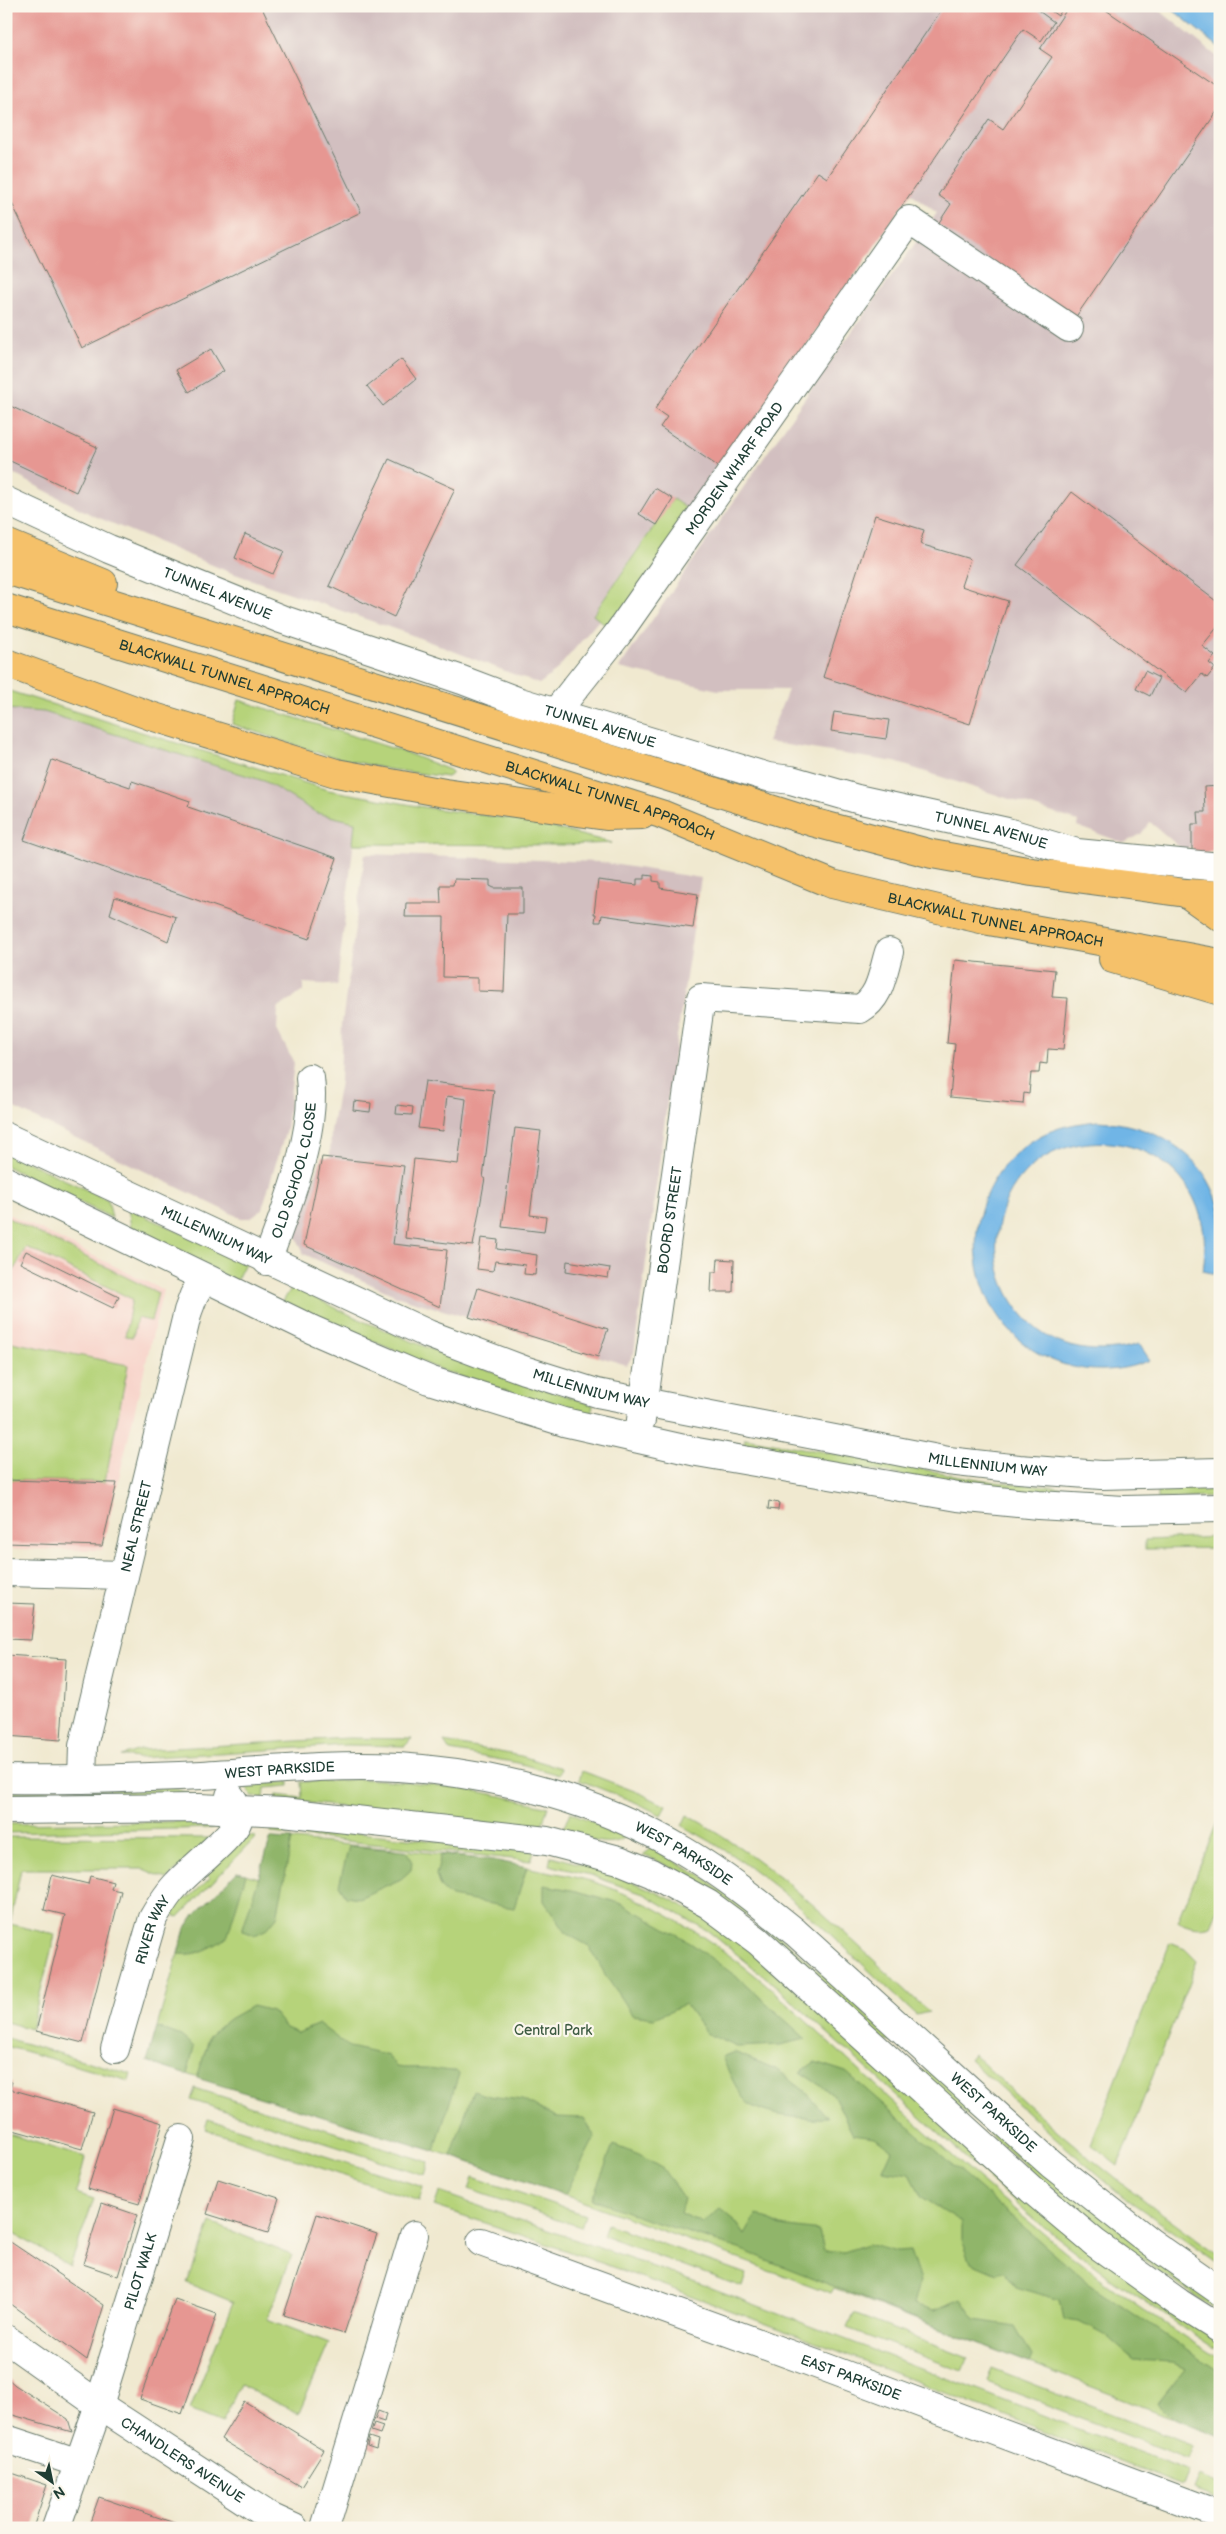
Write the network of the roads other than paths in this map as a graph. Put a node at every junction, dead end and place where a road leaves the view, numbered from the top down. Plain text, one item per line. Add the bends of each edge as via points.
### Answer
1 (1069, 328) dead end
2 (6, 501) edge
3 (6, 543) edge
4 (6, 570) edge
5 (6, 608) edge
6 (276, 654) junction
7 (6, 663) edge
8 (6, 682) edge
9 (62, 685) junction
10 (556, 712) junction
11 (661, 814) junction
12 (1220, 867) edge
13 (1186, 893) junction
14 (1220, 895) edge
15 (1220, 917) edge
16 (1037, 931) junction
17 (889, 952) dead end
18 (1220, 963) edge
19 (1220, 991) edge
20 (310, 1078) dead end
21 (6, 1137) edge
22 (6, 1181) edge
23 (267, 1260) junction
24 (204, 1278) junction
25 (644, 1404) junction
26 (638, 1440) junction
27 (1220, 1472) edge
28 (1126, 1475) junction
29 (1220, 1508) edge
30 (1124, 1510) junction
31 (6, 1572) edge
32 (124, 1575) junction
33 (200, 1775) junction
34 (6, 1779) edge
35 (82, 1779) junction
36 (239, 1809) junction
37 (6, 1810) edge
38 (115, 2048) dead end
39 (181, 2139) dead end
40 (414, 2235) dead end
41 (481, 2242) dead end
42 (1220, 2290) edge
43 (1220, 2329) edge
44 (6, 2340) edge
45 (99, 2405) junction
46 (6, 2439) edge
47 (79, 2463) junction
48 (1220, 2515) edge
49 (56, 2528) edge
50 (294, 2528) edge
51 (325, 2528) edge

1 - 10 street, MORDEN WHARF ROAD via 909,220 617,635
2 - 10 street, TUNNEL AVENUE via 109,549 281,619
3 - 6 highway
4 - 6 highway
5 - 11 highway, BLACKWALL TUNNEL APPROACH
6 - 13 highway via 745,803 932,854 1032,872
7 - 9 highway
8 - 9 highway
9 - 11 highway via 151,716 336,772 445,794 606,816
10 - 12 street, TUNNEL AVENUE via 768,777 1007,832 1077,853
11 - 16 highway, BLACKWALL TUNNEL APPROACH via 832,884
13 - 14 highway
13 - 15 highway
16 - 18 highway, BLACKWALL TUNNEL APPROACH
16 - 19 highway
17 - 25 street, BOORD STREET via 877,994 871,1003 860,1009 701,998
20 - 23 street, OLD SCHOOL CLOSE via 308,1130
21 - 23 street, MILLENNIUM WAY
22 - 24 street
23 - 25 street, MILLENNIUM WAY via 478,1354 597,1393
24 - 26 street via 429,1380 564,1422
24 - 32 street, NEAL STREET via 188,1310
25 - 26 street, BOORD STREET
25 - 28 street, MILLENNIUM WAY via 948,1461
26 - 30 street via 958,1497
27 - 28 street, MILLENNIUM WAY
28 - 30 street
29 - 30 street
31 - 32 street
32 - 35 street, NEAL STREET via 83,1746
33 - 35 street, WEST PARKSIDE
33 - 36 street via 229,1794
33 - 42 street, WEST PARKSIDE via 336,1766 399,1767 481,1777 561,1796 666,1842 714,1870 775,1916 1051,2164 1136,2232
34 - 35 street, WEST PARKSIDE
36 - 37 street
36 - 38 street, RIVER WAY via 238,1822 228,1835 163,1899 153,1918
36 - 43 street via 547,1841 619,1860 681,1887 758,1941 1095,2243
39 - 45 street, PILOT WALK
40 - 51 street
41 - 48 street, EAST PARKSIDE
44 - 45 street, CHANDLERS AVENUE
45 - 47 street
45 - 50 street, CHANDLERS AVENUE via 272,2518
46 - 47 street
47 - 49 street

